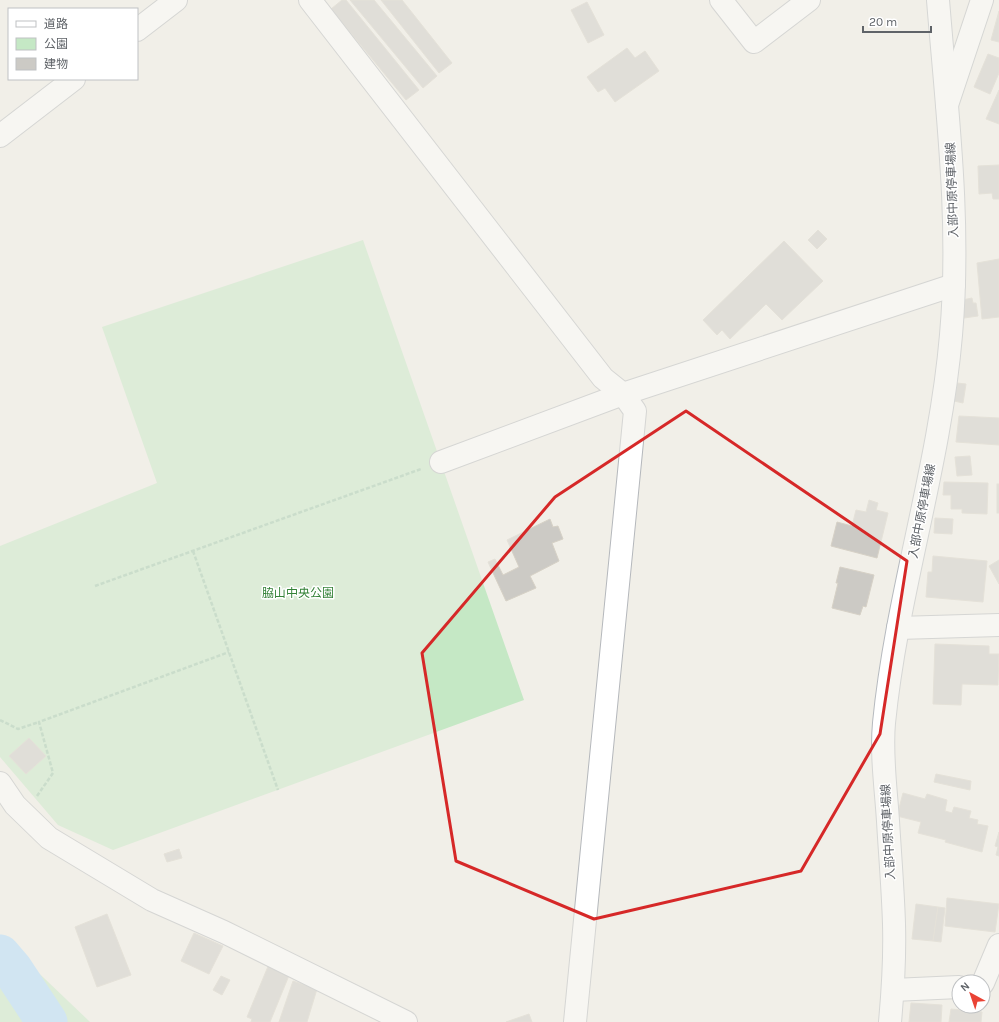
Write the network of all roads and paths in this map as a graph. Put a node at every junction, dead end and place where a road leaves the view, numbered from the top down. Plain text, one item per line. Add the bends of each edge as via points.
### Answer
1 (176, 0) edge
2 (310, 0) edge
3 (721, 0) edge
4 (809, 0) edge
5 (938, 0) edge
6 (982, 0) edge
7 (138, 29) edge
8 (73, 80) edge
9 (947, 105) junction
10 (0, 136) edge
11 (954, 285) junction
12 (623, 394) junction
13 (440, 462) joint
14 (193, 551) junction
15 (95, 586) dead end
16 (999, 624) edge
17 (898, 628) junction
18 (229, 652) junction
19 (0, 720) edge
20 (40, 722) junction
21 (0, 783) edge
22 (278, 790) dead end
23 (35, 798) dead end
24 (999, 945) edge
25 (987, 974) edge
26 (951, 987) edge
27 (893, 990) junction
28 (406, 1022) edge
29 (575, 1022) edge
30 (890, 1022) edge

1 - 7 street
2 - 12 street via 603,378
3 - 4 street via 754,42
5 - 9 street, 入部中原停車場線
6 - 9 street
8 - 10 street
9 - 11 street, 入部中原停車場線 via 955,225
11 - 12 street
11 - 17 street, 入部中原停車場線 via 951,337 937,436
12 - 13 street
12 - 29 street via 635,411
13 - 14 path
14 - 15 path
14 - 18 path
16 - 17 street
17 - 27 street, 入部中原停車場線 via 884,725 894,924
18 - 20 path
18 - 22 path
19 - 20 path via 18,729
20 - 23 path via 52,773
21 - 28 street via 16,805 49,838 152,900 224,932
24 - 25 street
26 - 27 street
27 - 30 street, 入部中原停車場線

